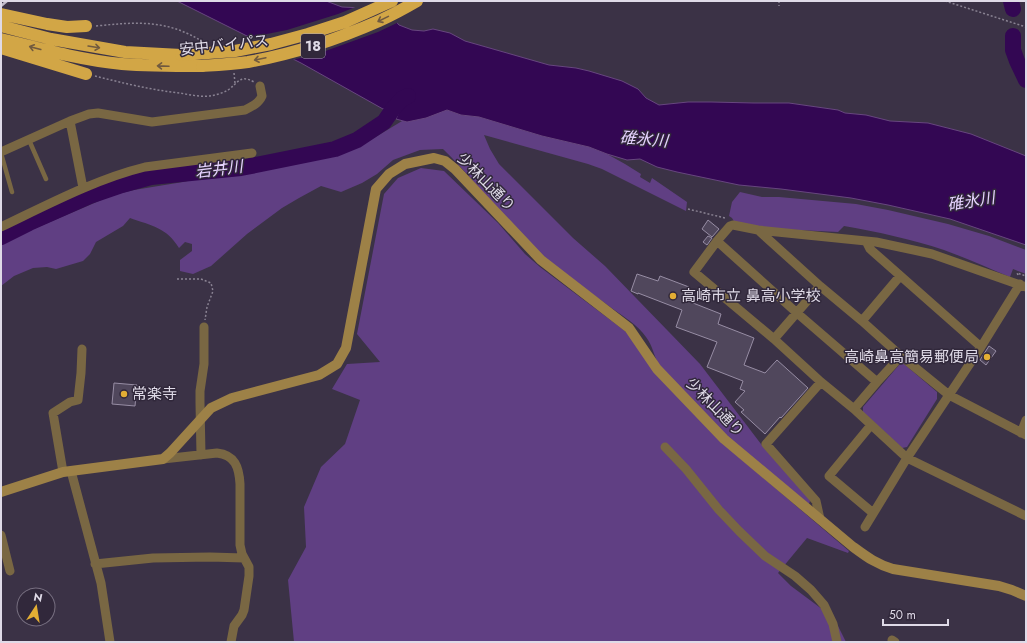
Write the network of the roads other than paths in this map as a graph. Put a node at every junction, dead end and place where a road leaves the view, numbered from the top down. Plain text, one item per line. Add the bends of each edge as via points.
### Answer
1 (392, 1) edge
2 (417, 1) edge
3 (3, 18) edge
4 (86, 26) road end
5 (1, 39) edge
6 (1, 48) edge
7 (86, 74) road end
8 (260, 86) road end
9 (70, 121) junction
10 (29, 140) junction
11 (1, 152) edge
12 (252, 153) dead end
13 (46, 179) dead end
14 (83, 188) junction
15 (12, 192) dead end
16 (1, 227) edge
17 (758, 230) junction
18 (717, 241) junction
19 (866, 241) junction
20 (900, 276) junction
21 (820, 286) junction
22 (1023, 286) edge
23 (797, 313) junction
24 (862, 321) junction
25 (204, 327) road end
26 (774, 339) junction
27 (981, 347) junction
28 (82, 349) dead end
29 (901, 356) junction
30 (821, 382) junction
31 (877, 382) junction
32 (948, 395) junction
33 (854, 409) junction
34 (201, 420) junction
35 (1026, 420) edge
36 (871, 425) junction
37 (1023, 434) edge
38 (665, 447) dead end
39 (201, 455) junction
40 (907, 458) junction
41 (162, 459) junction
42 (67, 471) junction
43 (1, 492) edge
44 (873, 514) junction
45 (1026, 516) edge
46 (820, 519) junction
47 (865, 526) dead end
48 (1, 535) edge
49 (244, 558) junction
50 (95, 564) junction
51 (10, 571) dead end
52 (1026, 596) edge
53 (110, 642) edge
54 (232, 642) edge
55 (837, 642) edge

3 -> 1 highway, 安中バイパス / 18, bridge via 51,39 125,52 181,55 234,51 271,44 345,22
2 -> 5 highway, 安中バイパス / 18, bridge via 381,21 346,35 281,55 247,62 202,66 121,64 48,51
3 - 4 highway via 67,27
6 - 7 highway
8 - 9 street via 260,101 245,110 152,122 98,113
9 - 10 street
9 - 14 street
10 - 11 street
10 - 13 lane
11 - 15 lane
12 - 14 street via 130,170
14 - 16 street
17 - 18 street via 733,225
17 - 19 street
17 - 21 street
18 - 23 street
18 - 26 street via 694,272
19 - 20 street via 870,249
19 - 22 street via 932,254
20 - 24 street
20 - 27 street
21 - 23 street
21 - 24 street
22 - 27 street
23 - 26 street
23 - 31 street
24 - 29 street
25 - 34 street
26 - 30 street
27 - 32 street
28 - 42 street via 78,400 52,413
29 - 31 street
29 - 32 street
30 - 33 street
30 - 46 street via 766,444 816,502
31 - 33 street
32 - 37 street
32 - 40 street
33 - 36 street
34 - 39 street
34 - 41 street
34 - 46 street, 少林山通り via 211,408 232,398 319,374 337,364 346,348 376,189 389,174 404,164 434,158 445,161 455,169 541,260 629,328 657,369 724,439
35 - 37 street
36 - 40 street
36 - 44 street via 828,476
38 - 55 street via 739,531 766,556 795,576 824,605 833,624
39 - 41 street
39 - 49 street via 223,453 230,457 236,466 240,484 240,545
40 - 44 street
40 - 45 street
41 - 42 street
42 - 43 street
42 - 50 street
44 - 47 street
46 - 52 street, 少林山通り via 870,560 881,565 999,586
48 - 51 street
49 - 50 street via 153,558
49 - 54 street via 250,576 244,610 234,626
50 - 53 street via 101,583

